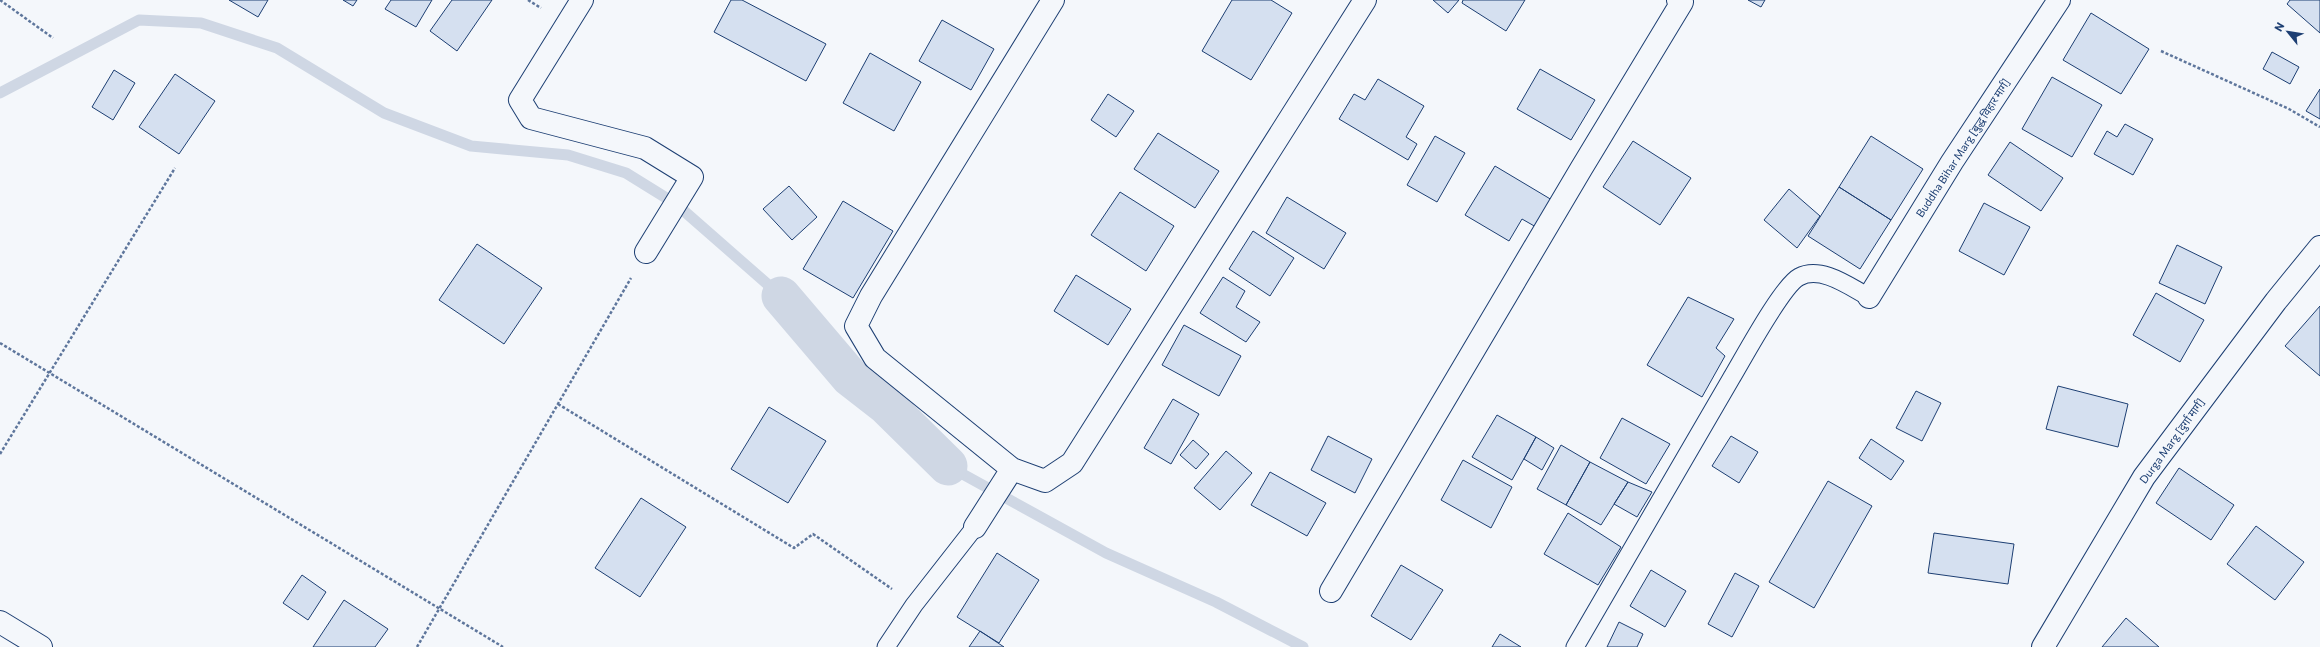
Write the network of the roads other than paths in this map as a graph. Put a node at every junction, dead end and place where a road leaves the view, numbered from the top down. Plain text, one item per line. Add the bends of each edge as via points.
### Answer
1 (582, 0) edge
2 (1053, 0) edge
3 (1365, 0) edge
4 (1678, 0) edge
5 (2059, 0) edge
6 (2320, 247) edge
7 (646, 252) road end
8 (1869, 297) joint
9 (1012, 469) junction
10 (975, 528) joint
11 (1331, 592) dead end
12 (0, 622) edge
13 (41, 647) edge
14 (886, 647) edge
15 (1575, 647) edge
16 (2042, 647) edge

1 - 7 street via 520,100 531,118 645,148 692,177
2 - 9 street via 871,296 856,326 876,358
3 - 9 street via 1072,463 1045,481
4 - 11 street via 1682,2 1576,175
5 - 8 street, Buddha Bihar Marg [बुद्ध विहार मार्ग] via 1952,162
6 - 16 street, Durga Marg [दुर्गा मार्ग] via 2276,301 2144,477
8 - 15 lane via 1823,274 1812,273 1799,277 1786,288
9 - 10 street
10 - 14 lane via 914,605
12 - 13 street

